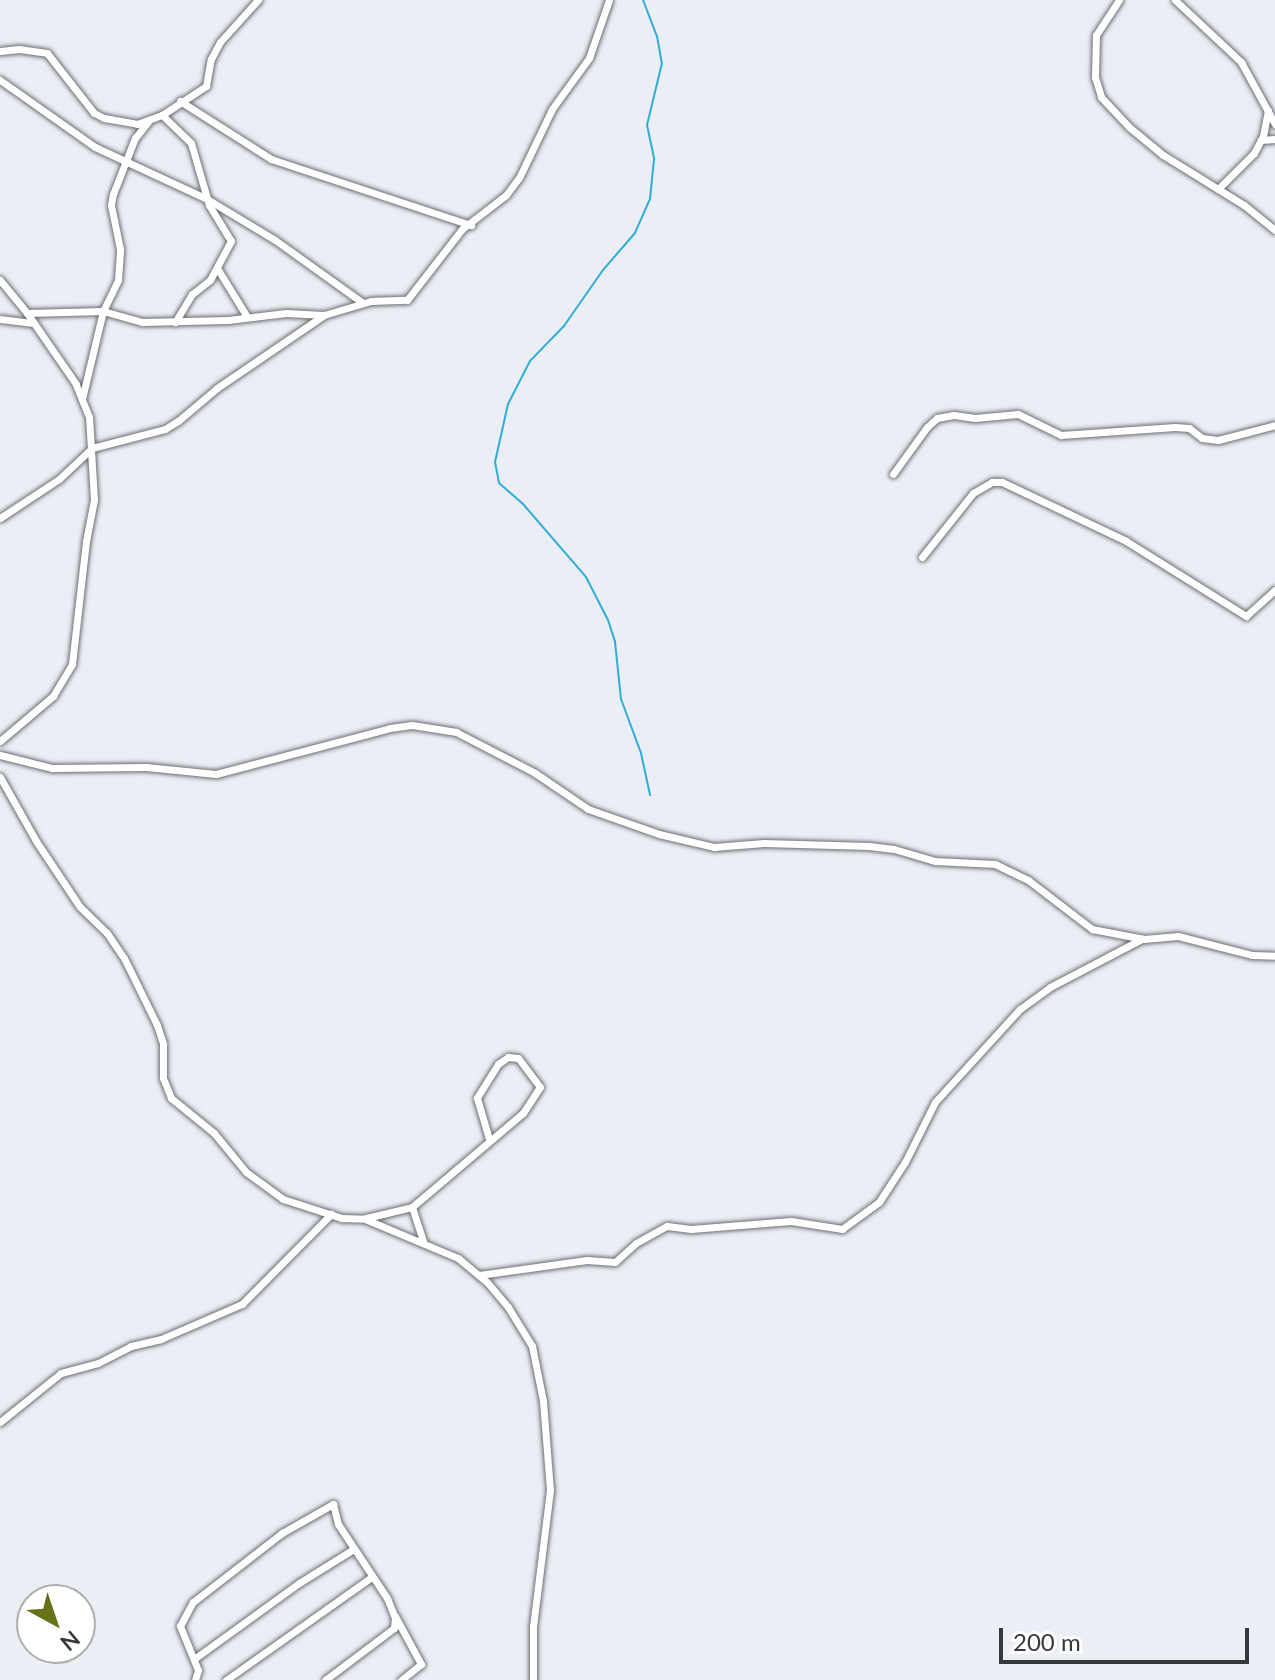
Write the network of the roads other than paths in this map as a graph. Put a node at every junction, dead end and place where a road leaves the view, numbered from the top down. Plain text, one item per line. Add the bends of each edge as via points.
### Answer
1 (258, 0) edge
2 (609, 0) edge
3 (1119, 0) edge
4 (1175, 0) edge
5 (0, 51) edge
6 (0, 80) edge
7 (180, 101) junction
8 (1268, 110) junction
9 (162, 115) junction
10 (150, 120) junction
11 (1275, 124) edge
12 (1275, 139) edge
13 (1261, 140) junction
14 (124, 162) junction
15 (1218, 189) junction
16 (207, 199) junction
17 (471, 225) junction
18 (1275, 230) edge
19 (217, 268) junction
20 (0, 280) edge
21 (363, 303) junction
22 (103, 311) junction
23 (27, 313) junction
24 (246, 315) junction
25 (324, 315) junction
26 (0, 319) edge
27 (175, 322) junction
28 (34, 323) junction
29 (81, 401) junction
30 (1275, 425) edge
31 (92, 448) junction
32 (893, 474) dead end
33 (0, 518) edge
34 (922, 557) dead end
35 (1275, 590) edge
36 (0, 741) edge
37 (0, 755) edge
38 (0, 777) edge
39 (1144, 939) junction
40 (1275, 956) edge
41 (489, 1139) junction
42 (412, 1207) junction
43 (331, 1214) junction
44 (365, 1219) junction
45 (423, 1241) junction
46 (479, 1275) junction
47 (0, 1422) edge
48 (352, 1550) junction
49 (370, 1578) junction
50 (395, 1616) junction
51 (194, 1659) junction
52 (195, 1680) edge
53 (226, 1680) edge
54 (325, 1680) edge
55 (401, 1680) edge
56 (533, 1680) edge

1 - 7 street via 220,42 206,86
2 - 17 street via 589,58 552,109 519,178
3 - 15 street via 1096,35 1095,77 1101,97 1143,139
4 - 8 street via 1241,62
5 - 10 street via 47,53 94,113 137,124
6 - 14 street
7 - 9 street
7 - 17 street via 271,159
8 - 11 street
8 - 13 street
9 - 10 street
9 - 16 street via 191,143
10 - 14 street
12 - 13 street
13 - 15 street
14 - 16 street
14 - 22 street via 111,205 120,249 118,280
15 - 18 street
16 - 19 street via 214,218 230,234
16 - 21 street
17 - 21 street via 462,229 407,300
19 - 24 street
19 - 27 street
20 - 23 street
21 - 25 street
22 - 23 street
22 - 27 street via 129,321
22 - 29 street
23 - 28 street
24 - 25 street
24 - 27 street
25 - 31 street via 165,429
26 - 28 street
28 - 29 street via 76,384
29 - 31 street via 89,417
30 - 32 street via 1218,440 1175,427 1061,435 1018,414 954,415 937,418 927,427
31 - 33 street via 59,479
31 - 36 street via 94,500 72,664 53,696
34 - 35 street via 973,493 1002,482 1126,541 1246,616
37 - 39 street via 52,768 146,767 216,774 390,728 412,725 456,732 535,773 588,809 659,834 714,847 869,846 935,861 995,864 1028,880 1092,929
38 - 43 street via 80,907 124,958 157,1025 163,1078 171,1098 214,1133 265,1188
39 - 40 street via 1178,936
39 - 46 street via 1050,987 1020,1009 935,1102 879,1202 842,1229 791,1221 691,1229 678,1224 646,1236 615,1262 587,1260
41 - 41 street via 477,1098 498,1064 518,1058 538,1082 538,1095
41 - 42 street
42 - 44 street
42 - 45 street
43 - 44 street
43 - 47 street via 242,1304 61,1373
44 - 45 street
45 - 46 street
46 - 56 street via 508,1307 532,1346 543,1401 550,1490 533,1626
48 - 49 street
48 - 51 street
48 - 51 street via 333,1504 282,1533 193,1602 180,1626
49 - 50 street
49 - 53 street
50 - 54 street via 394,1628
50 - 55 street via 421,1664
51 - 52 street

